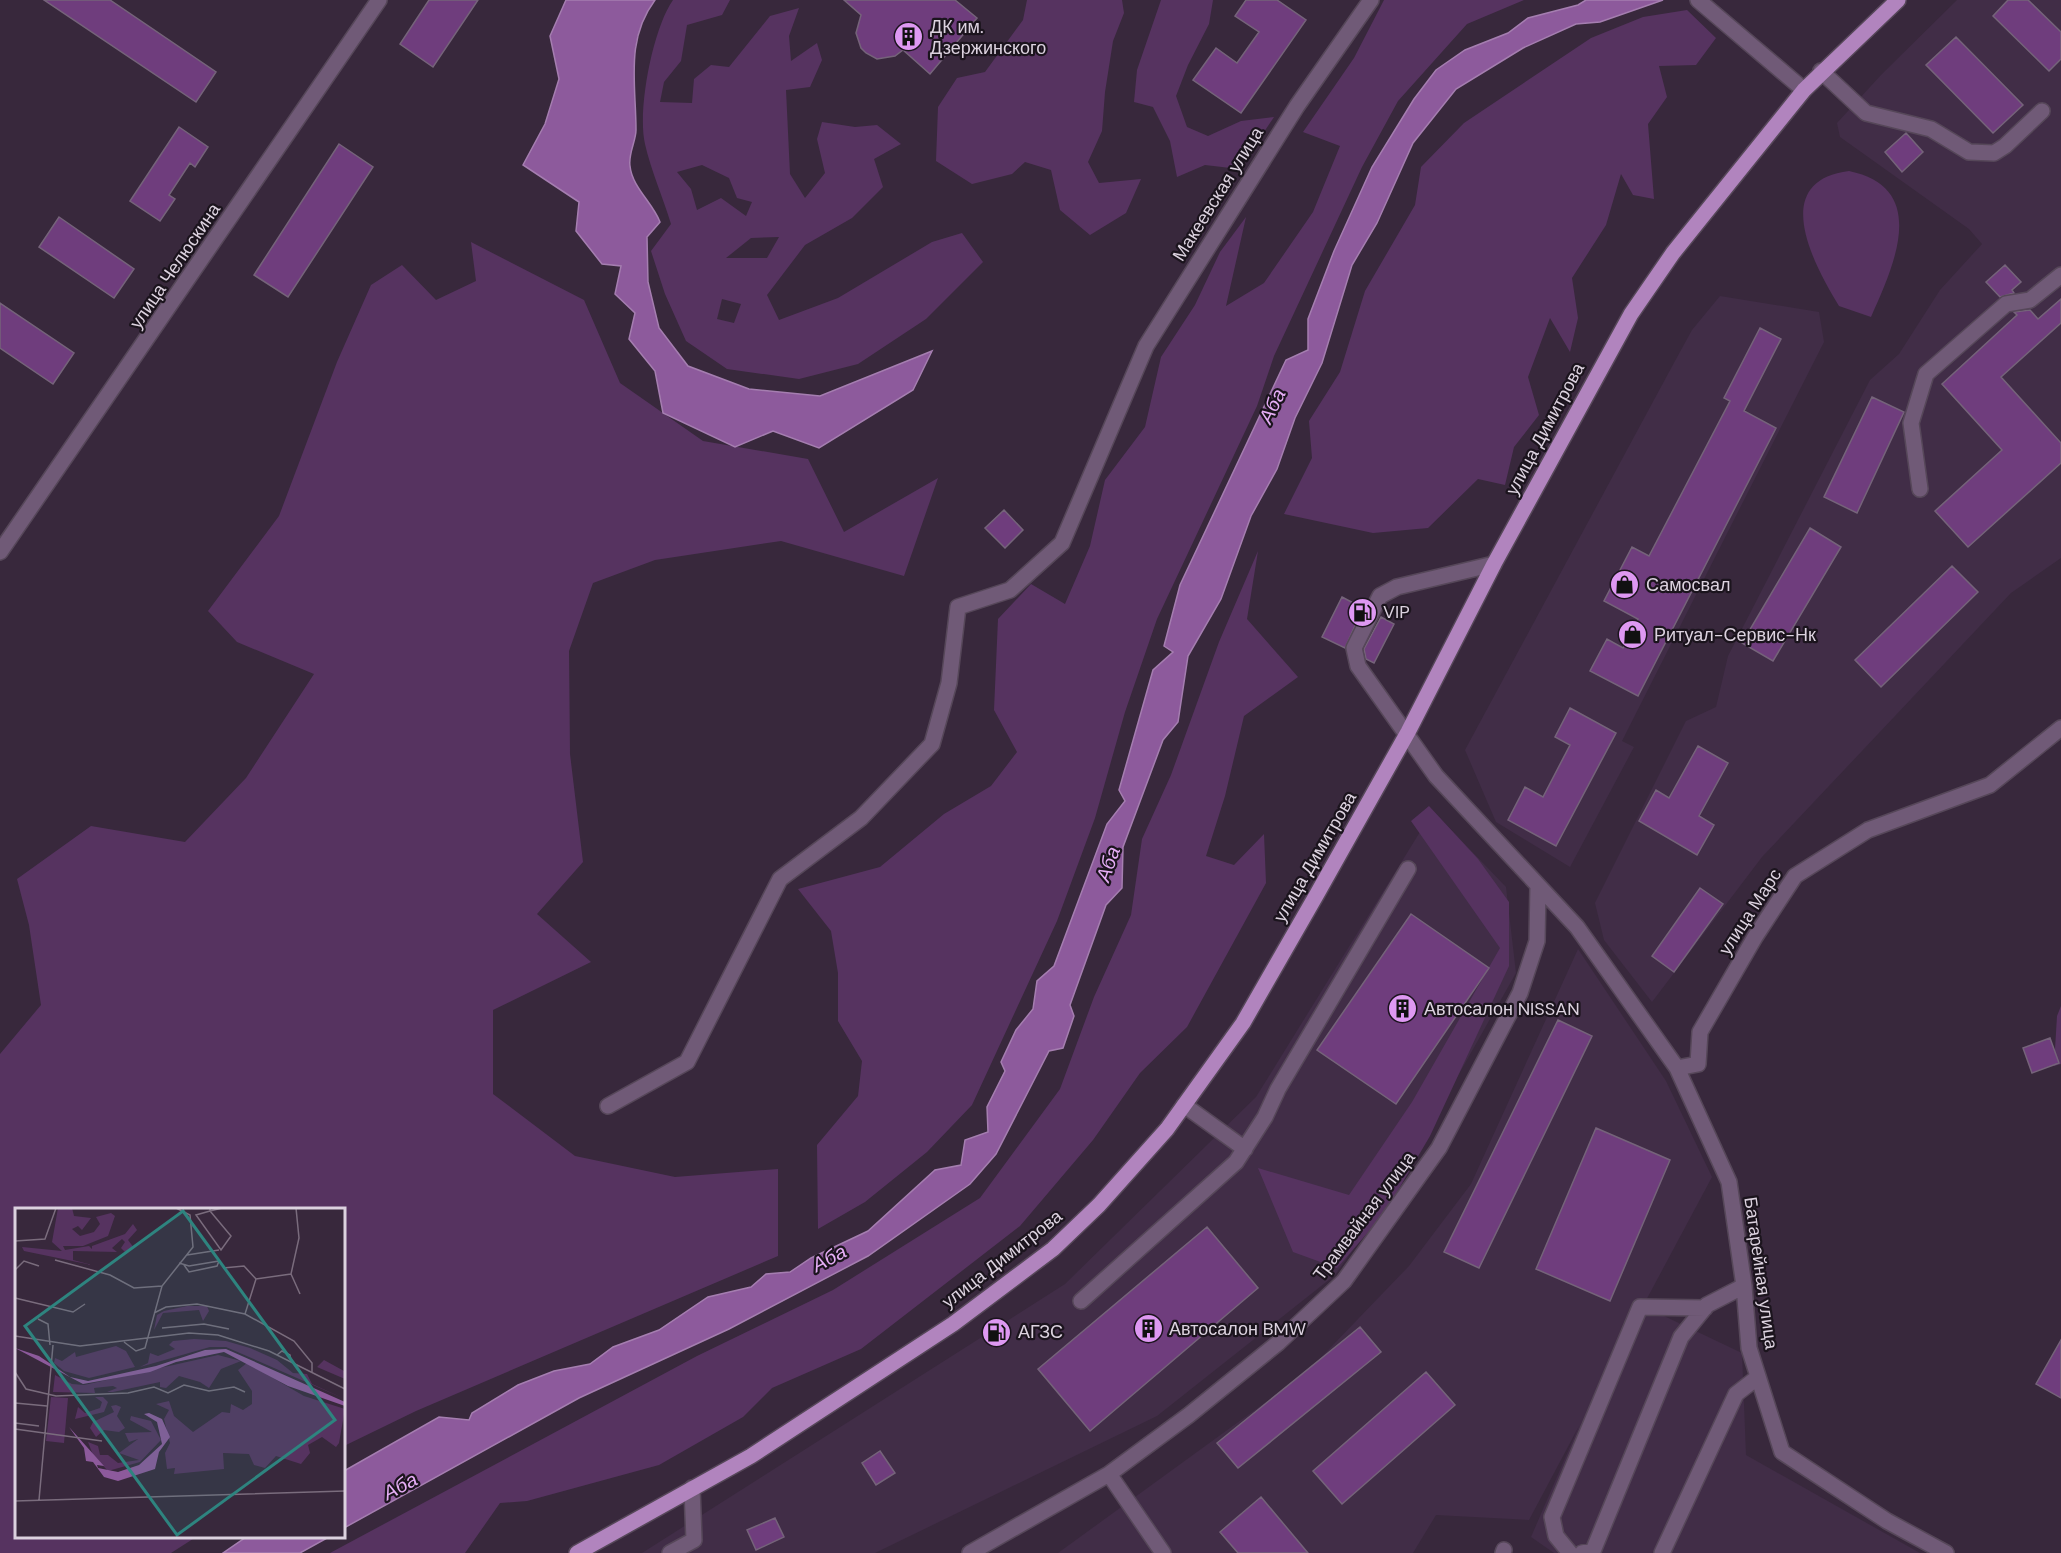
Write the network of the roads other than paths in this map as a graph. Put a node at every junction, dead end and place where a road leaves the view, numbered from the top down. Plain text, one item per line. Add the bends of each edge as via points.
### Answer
1 (379, 0) edge
2 (1371, 0) edge
3 (1698, 0) edge
4 (1898, 0) edge
5 (1821, 71) junction
6 (1804, 90) junction
7 (2042, 111) dead end
8 (2061, 275) edge
9 (1920, 489) dead end
10 (0, 552) edge
11 (1494, 564) junction
12 (2061, 728) edge
13 (1408, 732) junction
14 (1408, 869) dead end
15 (1538, 886) junction
16 (1677, 1068) junction
17 (1184, 1105) junction
18 (608, 1106) dead end
19 (1245, 1149) junction
20 (1744, 1286) junction
21 (1081, 1301) dead end
22 (1705, 1308) junction
23 (1758, 1377) junction
24 (1109, 1474) junction
25 (692, 1488) junction
26 (586, 1551) edge
27 (670, 1553) edge
28 (970, 1553) edge
29 (1163, 1553) edge
30 (1570, 1553) edge
31 (1582, 1553) edge
32 (1662, 1553) edge
33 (1946, 1553) edge

1 - 10 street, улица Челюскина
2 - 18 street, Макеевская улица via 1297,106 1146,346 1062,543 1011,590 958,607 949,683 932,744 861,818 780,879 687,1062
3 - 6 street
4 - 5 main road, улица Димитрова
5 - 6 main road, улица Димитрова
5 - 7 street via 1866,113 1932,129 1969,152 1994,153
6 - 11 main road, улица Димитрова via 1673,252 1631,314
8 - 9 street via 2030,300 2006,304 1926,374 1911,423
11 - 13 main road, улица Димитрова
11 - 13 street, Батарейная улица via 1398,587 1380,596 1354,648 1358,666
12 - 16 street, улица Марс via 1990,784 1868,830 1795,876 1700,1032 1698,1064
13 - 15 street, Батарейная улица via 1436,776
13 - 17 main road, улица Димитрова via 1243,1023
14 - 19 street
15 - 16 street, Батарейная улица via 1577,927
15 - 24 street, Трамвайная улица via 1537,941 1520,993 1438,1148 1397,1210 1344,1281 1278,1343
16 - 20 street, Батарейная улица via 1729,1182
17 - 19 street
17 - 25 main road, улица Димитрова via 1099,1205 1053,1249 953,1324 751,1456
19 - 21 street via 1215,1182
20 - 22 street
20 - 23 street, Батарейная улица via 1749,1348
22 - 30 street via 1640,1307 1552,1517 1556,1536
22 - 31 street via 1681,1338 1593,1551
23 - 32 street via 1736,1394
23 - 33 street, Батарейная улица via 1782,1452 1887,1521
24 - 28 street, Трамвайная улица
24 - 29 street
25 - 26 main road, улица Димитрова
25 - 27 street via 694,1540

